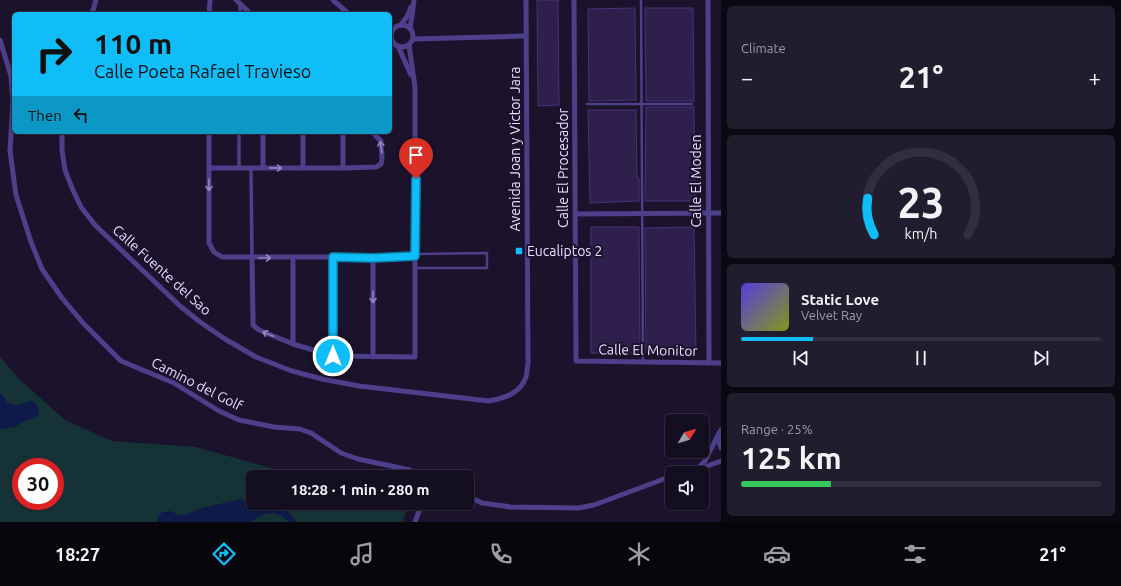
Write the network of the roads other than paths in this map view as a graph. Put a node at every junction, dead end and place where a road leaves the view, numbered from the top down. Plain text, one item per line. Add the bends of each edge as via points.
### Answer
1 (96, 0) edge
2 (210, 0) edge
3 (334, 0) edge
4 (413, 0) edge
5 (526, 0) edge
6 (574, 0) edge
7 (641, 0) edge
8 (708, 0) edge
9 (238, 2) edge
10 (93, 12) edge
11 (209, 12) edge
12 (240, 12) edge
13 (248, 12) edge
14 (347, 12) edge
15 (401, 25) junction
16 (392, 28) edge
17 (411, 29) junction
18 (526, 36) junction
19 (413, 38) junction
20 (427, 38) junction
21 (0, 40) edge
22 (392, 42) edge
23 (409, 45) junction
24 (398, 46) junction
25 (413, 79) junction
26 (12, 88) edge
27 (642, 103) junction
28 (587, 104) dead end
29 (692, 104) dead end
30 (12, 118) edge
31 (62, 134) edge
32 (209, 134) edge
33 (239, 134) edge
34 (263, 134) edge
35 (303, 134) edge
36 (343, 134) edge
37 (374, 134) edge
38 (209, 168) junction
39 (239, 168) junction
40 (251, 168) junction
41 (263, 168) junction
42 (303, 168) junction
43 (343, 168) junction
44 (643, 213) junction
45 (708, 213) junction
46 (721, 213) edge
47 (575, 214) junction
48 (415, 255) junction
49 (333, 257) junction
50 (252, 258) junction
51 (293, 258) junction
52 (373, 258) junction
53 (415, 268) junction
54 (293, 344) junction
55 (333, 356) junction
56 (374, 357) junction
57 (576, 361) joint
58 (643, 362) junction
59 (708, 363) junction
60 (721, 363) edge
61 (517, 390) joint
62 (720, 432) edge
63 (721, 448) edge
64 (721, 461) edge
65 (700, 466) edge
66 (707, 466) edge
67 (410, 470) edge
68 (665, 479) edge
69 (474, 499) edge
70 (419, 510) edge
71 (415, 522) edge

1 - 10 street
2 - 11 street
3 - 14 street
4 - 15 street
4 - 17 street
5 - 18 street, Avenida Joan y Victor Jara
6 - 47 street, Calle El Procesador
7 - 27 lane
8 - 45 street, Calle El Moden
9 - 12 street
9 - 13 street
15 - 16 street
15 - 17 street
17 - 19 street
17 - 20 street
18 - 20 street
18 - 61 street, Avenida Joan y Victor Jara via 528,364 526,378
19 - 20 street
19 - 23 street
21 - 26 street, Camino del Golf via 11,76
22 - 24 street
23 - 24 street
23 - 25 street
24 - 25 street
25 - 48 street
27 - 28 lane
27 - 29 lane
27 - 44 lane
30 - 67 street, Camino del Golf via 10,151 16,195 42,269 83,323 121,361 174,384 239,420 300,429 311,433 341,453
31 - 61 street, Calle Fuente del Sao via 65,170 82,207 95,225 180,306 225,339 256,357 292,371 359,386 489,402 505,398
32 - 38 street
33 - 39 street
34 - 41 street
35 - 42 street
36 - 43 street
43 -> 37 street via 376,167 381,164 381,141
38 - 39 street
38 -> 50 street via 209,243 214,252 222,257
39 - 40 street
40 - 41 street
40 - 50 street
41 -> 42 street
42 - 43 street
44 - 45 street
44 - 47 street
44 - 58 lane
45 - 46 street
45 - 59 street, Calle El Moden
47 - 57 street, Calle El Procesador
48 - 52 street
48 - 53 street
48 - 53 lane via 487,253 487,268
49 - 51 street
49 - 52 street
49 - 55 street
50 -> 51 street
54 -> 50 street via 253,325
51 - 54 street
52 -> 56 street
53 - 56 street via 416,357
54 - 55 street
55 - 56 street
57 - 58 street, Calle El Monitor
58 - 59 street, Calle El Monitor
59 - 60 street, Calle El Monitor
62 - 63 street via 718,442
62 - 65 street
64 - 66 street
68 - 69 street via 594,505 578,508 511,506 482,503
70 - 71 street

